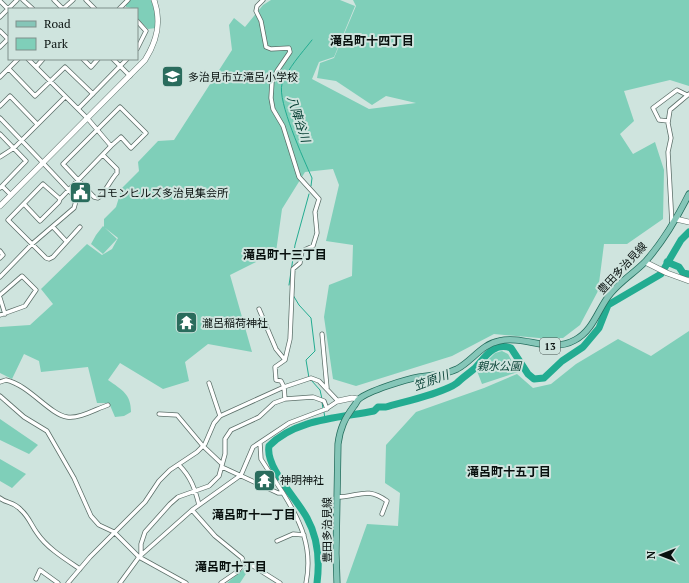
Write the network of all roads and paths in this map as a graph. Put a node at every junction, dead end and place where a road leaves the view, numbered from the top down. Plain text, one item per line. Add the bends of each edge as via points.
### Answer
1 (17, 0) edge
2 (23, 0) edge
3 (54, 0) edge
4 (73, 0) edge
5 (86, 0) edge
6 (128, 0) edge
7 (154, 0) edge
8 (263, 0) edge
9 (0, 1) edge
10 (9, 8) edge
11 (32, 8) edge
12 (62, 8) edge
13 (64, 8) edge
14 (94, 8) edge
15 (122, 8) edge
16 (8, 9) joint
17 (0, 18) edge
18 (138, 22) edge
19 (0, 31) edge
20 (8, 38) edge
21 (8, 40) edge
22 (0, 47) edge
23 (138, 47) edge
24 (17, 60) edge
25 (29, 60) edge
26 (42, 60) edge
27 (84, 60) edge
28 (97, 60) edge
29 (114, 60) edge
30 (126, 60) edge
31 (121, 66) junction
32 (36, 67) junction
33 (9, 69) junction
34 (130, 76) junction
35 (0, 77) edge
36 (51, 82) junction
37 (93, 94) junction
38 (688, 94) edge
39 (65, 97) junction
40 (0, 106) edge
41 (78, 109) junction
42 (0, 118) edge
43 (88, 119) junction
44 (668, 120) junction
45 (37, 124) junction
46 (96, 130) junction
47 (0, 134) edge
48 (22, 140) junction
49 (111, 146) junction
50 (14, 148) junction
51 (103, 155) junction
52 (0, 157) edge
53 (44, 162) junction
54 (78, 181) junction
55 (1, 187) edge
56 (69, 190) junction
57 (689, 194) edge
58 (11, 195) junction
59 (60, 199) junction
60 (24, 204) junction
61 (0, 206) edge
62 (676, 219) junction
63 (689, 222) edge
64 (672, 225) junction
65 (53, 227) junction
66 (80, 227) dead end
67 (66, 241) junction
68 (32, 244) junction
69 (0, 252) edge
70 (0, 258) edge
71 (645, 262) junction
72 (0, 277) edge
73 (689, 281) edge
74 (0, 297) edge
75 (259, 309) dead end
76 (5, 314) junction
77 (0, 315) edge
78 (322, 334) dead end
79 (285, 360) junction
80 (0, 382) edge
81 (209, 383) dead end
82 (284, 387) junction
83 (327, 388) junction
84 (0, 396) edge
85 (285, 399) junction
86 (338, 401) junction
87 (357, 402) junction
88 (108, 405) dead end
89 (325, 409) junction
90 (159, 414) dead end
91 (220, 416) junction
92 (260, 443) junction
93 (203, 446) junction
94 (179, 465) junction
95 (222, 465) junction
96 (241, 475) junction
97 (196, 492) junction
98 (283, 493) junction
99 (337, 497) junction
100 (0, 498) edge
101 (199, 505) junction
102 (192, 510) junction
103 (382, 514) dead end
104 (114, 532) junction
105 (304, 535) junction
106 (277, 541) dead end
107 (140, 556) junction
108 (244, 563) junction
109 (80, 569) junction
110 (36, 579) dead end
111 (58, 583) edge
112 (68, 583) edge
113 (120, 583) edge
114 (186, 583) edge
115 (221, 583) edge
116 (280, 583) edge
117 (306, 583) edge
118 (337, 583) edge

1 - 10 street
2 - 11 street
3 - 12 street
4 - 13 street
5 - 14 street
6 - 15 street
7 - 34 street via 158,19 156,38 145,60
8 - 79 street via 256,11 261,21 266,47 289,48 290,52 276,71 272,82 273,109 283,126 299,177 319,199 315,212 317,233 313,246 302,251 300,263 293,269 290,339
9 - 16 street
16 - 17 street
18 - 23 street via 146,31
19 - 20 street
21 - 22 street
24 - 33 street
25 - 32 street
26 - 32 street
27 - 28 street via 91,67
29 - 31 street
30 - 31 street
31 - 34 street
31 - 37 street
32 - 36 street
33 - 35 street
33 - 36 street via 35,96
34 - 43 street
36 - 37 street via 66,67
36 - 39 street
37 - 41 street
38 - 44 street via 670,110
38 - 44 street via 677,90 653,108 659,120
39 - 41 street
39 - 45 street
40 - 45 street via 10,96
41 - 43 street
42 - 48 street
43 - 46 street
43 - 53 street
44 - 64 street
45 - 48 street
46 - 49 street
46 - 49 street via 120,106 146,133 131,148 121,137
46 - 54 street via 63,164
47 - 50 street
48 - 50 street
48 - 53 street
49 - 51 street
50 - 52 street
50 - 55 street via 26,161
51 - 54 street
51 - 54 street via 117,168 117,173 110,180 102,196 94,196
53 - 56 street via 52,174
53 - 58 street
54 - 56 street
55 - 58 street
56 - 59 street
56 - 65 street via 76,201 74,208
57 - 62 main road, 豊田多治見線 / 13
58 - 61 street
59 - 60 street via 44,184
59 - 60 street via 60,202 40,221
60 - 68 street via 8,220
62 - 63 street
62 - 64 main road, 豊田多治見線 / 13
64 - 71 main road, 豊田多治見線 / 13
65 - 67 street
65 - 68 street
66 - 67 street
67 - 68 street via 49,259
68 - 72 street
69 - 70 street via 3,255
71 - 73 street
71 - 87 main road, 豊田多治見線 / 13 via 611,293 586,332 576,340 559,347 512,340 489,343 469,362 457,369 396,384 367,394
74 - 76 street
74 - 76 street via 22,276 36,290 25,306
75 - 79 street via 276,349
76 - 77 street
78 - 83 street
79 - 82 street via 275,367 276,380 281,381
80 - 88 street via 6,380 21,386 52,409 68,417
81 - 91 street
82 - 83 street via 309,378
82 - 85 street
82 - 91 street
83 - 86 street
84 - 104 street via 24,417 47,432 74,478 91,516 99,525
85 - 89 street via 313,397 324,401
85 - 95 street via 274,403 259,417 231,430 225,439
86 - 87 street via 352,398
86 - 89 street
87 - 99 main road, 豊田多治見線 via 345,419 338,444
89 - 92 street via 290,423
90 - 93 street via 177,415
91 - 93 street
92 - 96 street via 253,447
92 - 98 street via 261,459
93 - 94 street
93 - 95 street
94 - 97 street via 188,474
94 - 104 street via 159,481 145,502
95 - 96 street
95 - 97 street via 215,481
96 - 98 street
96 - 101 street
97 - 101 street
97 - 107 street via 178,497 147,529 142,538
98 - 105 street via 298,518
99 - 103 street via 368,492 387,501
99 - 118 main road, 豊田多治見線
100 - 109 street via 12,502 21,509 46,543
101 - 102 street
102 - 107 street
102 - 108 street via 215,536 242,558
104 - 107 street
104 - 109 street
105 - 106 street via 294,534
105 - 117 street via 308,562
107 - 113 street
107 - 114 street
108 - 115 street via 237,572
108 - 116 street
109 - 112 street
110 - 111 street via 40,570

